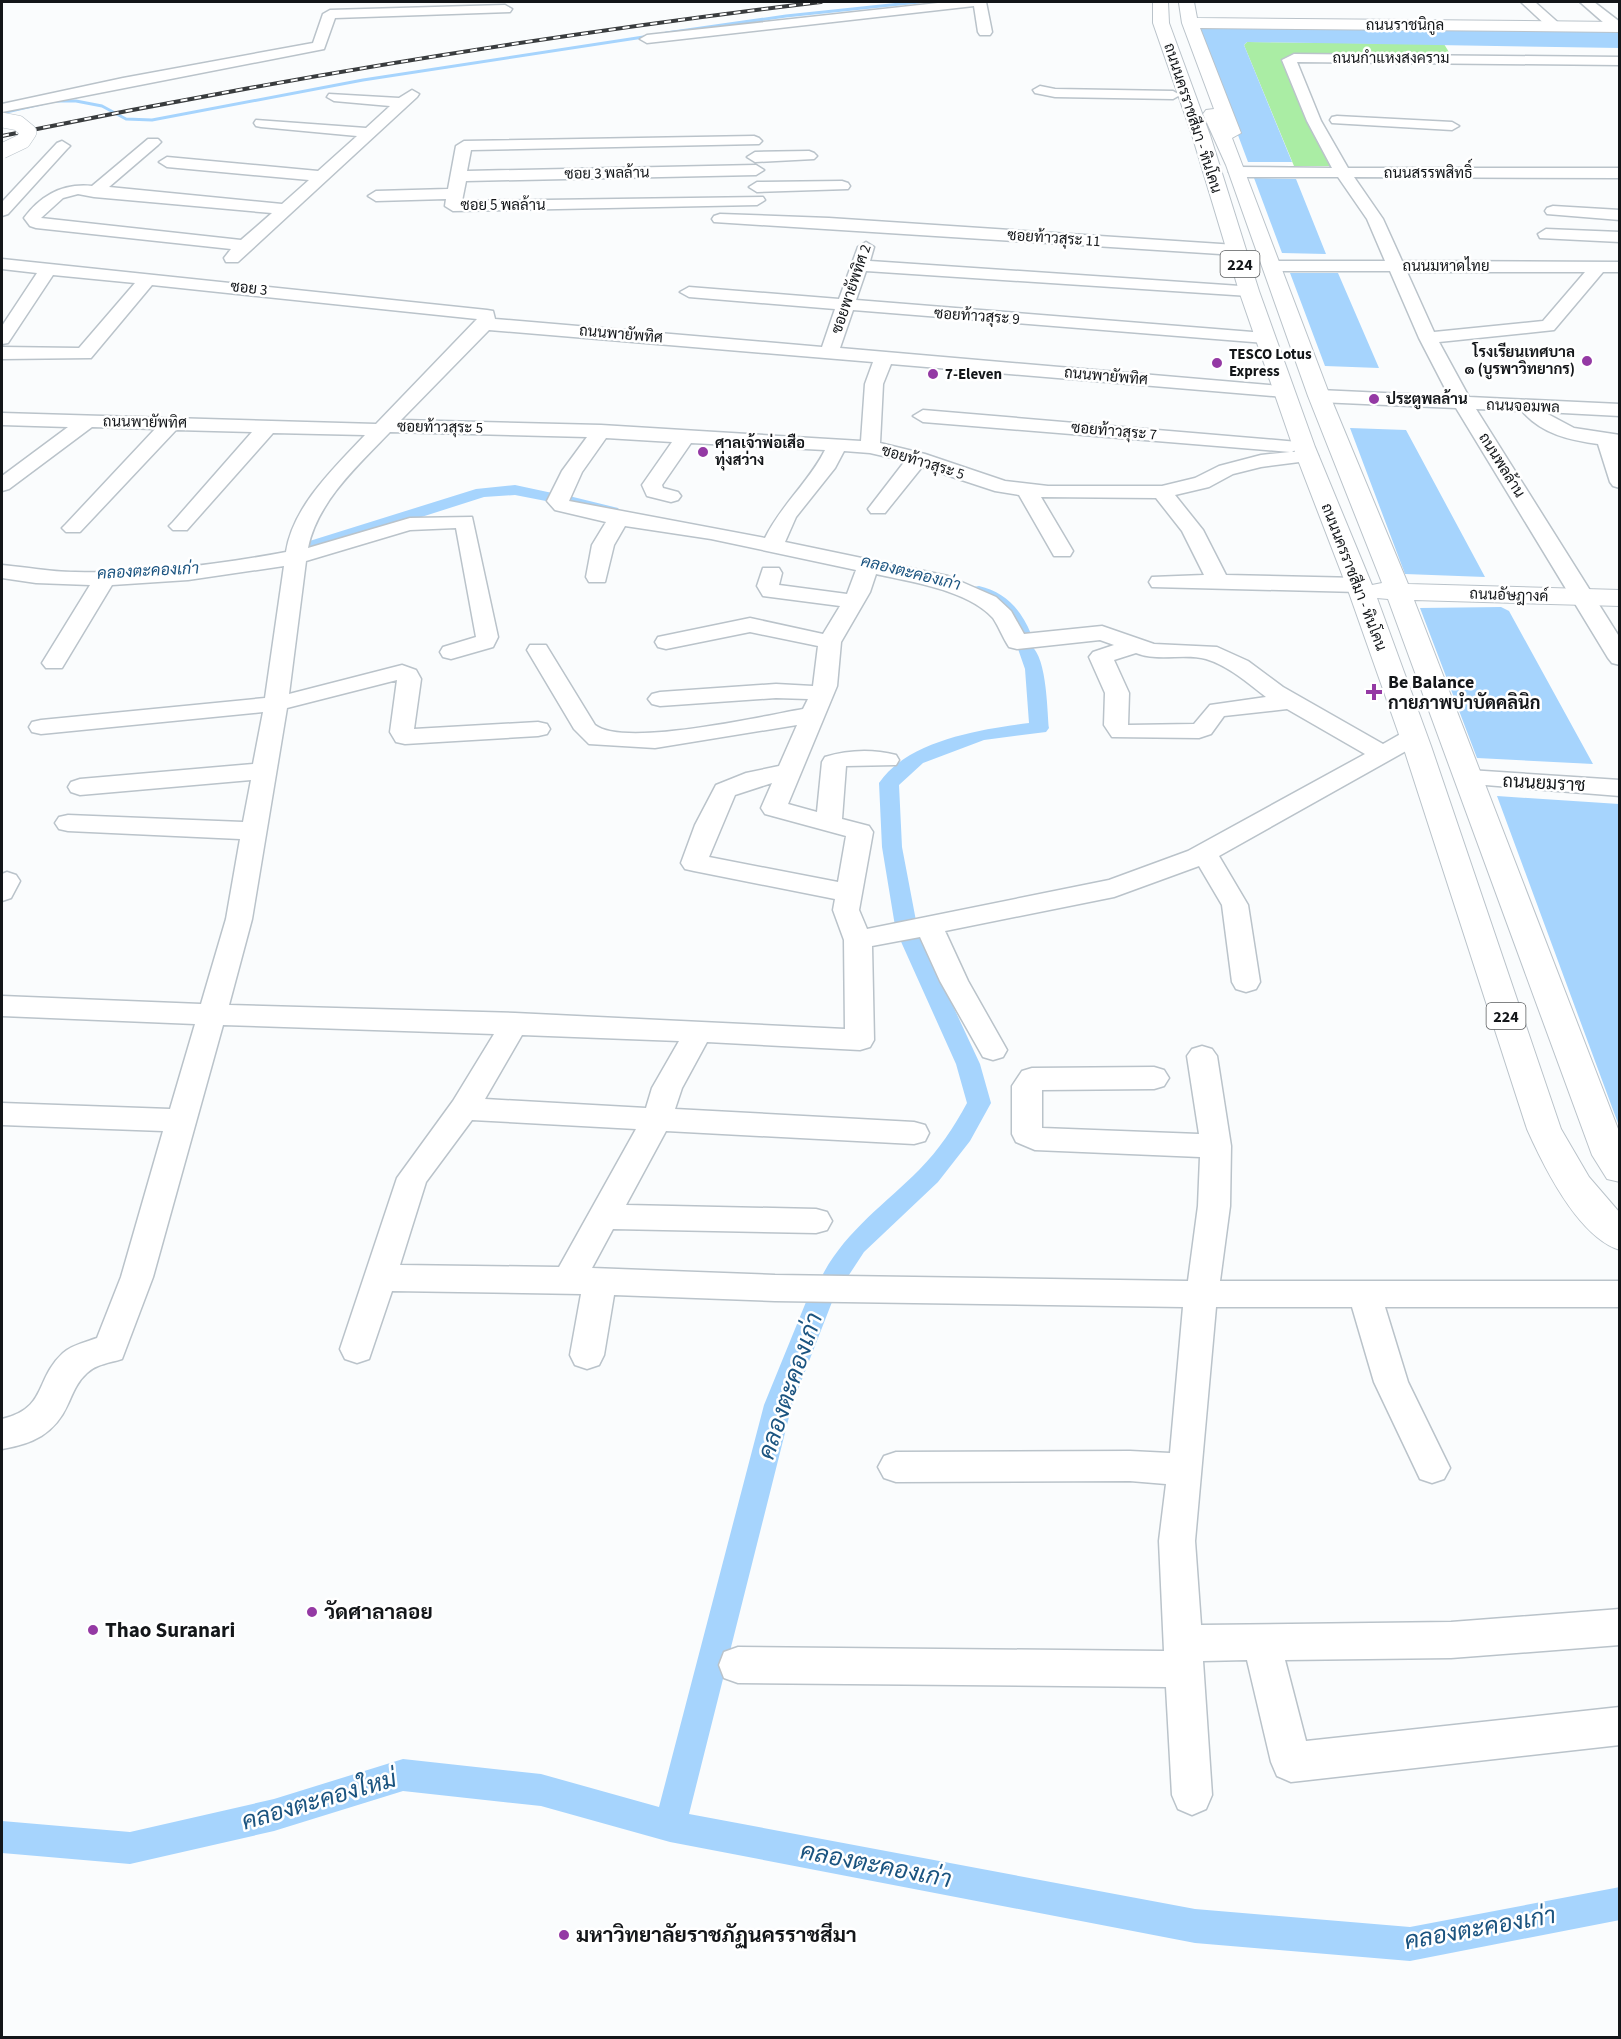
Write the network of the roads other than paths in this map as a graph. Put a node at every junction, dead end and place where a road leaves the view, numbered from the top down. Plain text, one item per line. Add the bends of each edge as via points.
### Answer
1 (878, 2) edge
2 (979, 2) edge
3 (1149, 2) edge
4 (1160, 2) edge
5 (1177, 2) edge
6 (1187, 2) edge
7 (1528, 2) edge
8 (1587, 2) edge
9 (331, 8) edge
10 (505, 9) dead end
11 (798, 10) dead end
12 (1190, 23) junction
13 (1555, 26) junction
14 (1618, 27) edge
15 (985, 32) dead end
16 (648, 39) dead end
17 (1620, 61) edge
18 (1040, 90) dead end
19 (1173, 95) junction
20 (334, 97) dead end
21 (2, 108) edge
22 (1405, 108) dead end
23 (2, 120) edge
24 (1337, 120) dead end
25 (1377, 122) junction
26 (261, 123) dead end
27 (1452, 126) dead end
28 (368, 133) junction
29 (1210, 135) junction
30 (153, 142) dead end
31 (62, 146) dead end
32 (755, 149) junction
33 (2, 151) edge
34 (809, 156) dead end
35 (166, 162) dead end
36 (1209, 165) junction
37 (442, 166) dead end
38 (1236, 168) junction
39 (460, 171) junction
40 (1344, 173) junction
41 (1620, 173) edge
42 (321, 176) junction
43 (842, 186) dead end
44 (94, 192) junction
45 (757, 193) junction
46 (456, 194) junction
47 (376, 196) dead end
48 (712, 201) junction
49 (286, 209) junction
50 (2, 211) edge
51 (1552, 211) dead end
52 (1620, 215) edge
53 (759, 220) junction
54 (873, 226) junction
55 (1546, 234) dead end
56 (1620, 237) edge
57 (246, 246) junction
58 (1236, 250) junction
59 (2, 264) edge
60 (860, 265) junction
61 (1272, 266) junction
62 (1395, 266) junction
63 (1598, 267) junction
64 (1620, 267) edge
65 (49, 268) junction
66 (149, 278) junction
67 (205, 284) junction
68 (1250, 291) junction
69 (689, 292) dead end
70 (846, 306) junction
71 (485, 324) junction
72 (1265, 338) junction
73 (1428, 338) junction
74 (2, 339) edge
75 (830, 352) junction
76 (2, 353) edge
77 (84, 354) junction
78 (105, 355) dead end
79 (884, 357) junction
80 (1284, 391) junction
81 (1319, 396) junction
82 (1463, 404) junction
83 (1529, 407) junction
84 (1620, 410) edge
85 (923, 416) dead end
86 (2, 419) edge
87 (88, 421) junction
88 (172, 423) junction
89 (269, 425) junction
90 (384, 428) junction
91 (601, 431) junction
92 (687, 435) junction
93 (1613, 440) edge
94 (838, 444) junction
95 (870, 447) junction
96 (1306, 452) junction
97 (918, 459) junction
98 (1620, 482) edge
99 (2, 484) edge
100 (1026, 490) junction
101 (1162, 492) junction
102 (671, 496) dead end
103 (878, 508) dead end
104 (619, 519) junction
105 (180, 526) dead end
106 (73, 528) dead end
107 (772, 546) junction
108 (1062, 550) dead end
109 (298, 556) junction
110 (868, 566) junction
111 (771, 573) dead end
112 (597, 577) dead end
113 (5, 578) edge
114 (106, 578) junction
115 (1218, 581) junction
116 (1160, 582) dead end
117 (1360, 588) junction
118 (1398, 591) junction
119 (1584, 597) junction
120 (1620, 598) edge
121 (854, 601) junction
122 (666, 642) dead end
123 (830, 642) junction
124 (1136, 646) junction
125 (538, 650) dead end
126 (451, 652) dead end
127 (1620, 658) edge
128 (54, 663) dead end
129 (822, 693) junction
130 (660, 699) dead end
131 (1290, 701) junction
132 (276, 704) junction
133 (813, 716) junction
134 (41, 727) dead end
135 (538, 729) dead end
136 (1413, 737) junction
137 (1381, 753) junction
138 (887, 760) dead end
139 (265, 771) junction
140 (789, 772) junction
141 (1427, 777) junction
142 (1469, 778) junction
143 (80, 787) dead end
144 (1620, 788) edge
145 (68, 823) dead end
146 (829, 823) junction
147 (255, 831) junction
148 (1205, 853) junction
149 (849, 893) junction
150 (929, 927) junction
151 (858, 940) junction
152 (1246, 982) dead end
153 (2, 1006) edge
154 (212, 1016) junction
155 (515, 1023) junction
156 (699, 1030) junction
157 (993, 1050) dead end
158 (1202, 1056) dead end
159 (1154, 1078) dead end
160 (464, 1109) junction
161 (2, 1114) edge
162 (657, 1119) junction
163 (182, 1121) junction
164 (914, 1133) dead end
165 (1216, 1146) junction
166 (1620, 1169) edge
167 (604, 1217) junction
168 (816, 1221) dead end
169 (1620, 1236) edge
170 (378, 1278) junction
171 (584, 1281) junction
172 (1201, 1294) junction
173 (1365, 1294) junction
174 (1620, 1294) edge
175 (357, 1349) dead end
176 (587, 1354) dead end
177 (2, 1434) edge
178 (896, 1467) dead end
179 (1432, 1468) dead end
180 (1186, 1470) junction
181 (1620, 1627) edge
182 (1263, 1642) junction
183 (1184, 1656) junction
184 (738, 1665) dead end
185 (1620, 1726) edge
186 (1192, 1795) dead end

1 - 11 street
2 - 15 street
2 - 16 street
3 - 19 main road via 1150,22
4 - 29 main road, ถนนนครราชสีมา - หินโคน / 224 via 1161,23
5 - 29 main road via 1179,23
6 - 12 main road
7 - 13 street
8 - 14 street
9 - 10 street
9 - 21 street via 319,46
12 - 13 main road, ถนนราชนิกูล
12 - 38 main road via 1232,135
13 - 14 main road, ถนนราชนิกูล
17 - 40 street, ถนนกำแหงสงคราม via 1289,60 1314,121
18 - 19 street
19 - 36 main road via 1186,135
20 - 28 street via 407,98
22 - 25 street via 1375,109
23 - 33 street, bridge via 18,123 29,132 23,141
24 - 25 street
25 - 27 street
26 - 28 street
28 - 42 street
29 - 36 main road, ถนนนครราชสีมา - หินโคน / 224
29 - 38 main road
30 - 44 street
31 - 50 street
32 - 34 street
32 - 39 street, ซอย 3 พลล้าน
32 - 39 street, ซอย 5 พลล้าน via 464,146
32 - 45 street
35 - 42 street
36 - 58 main road, ถนนนครราชสีมา - หินโคน / 224
37 - 39 street, ซอย 3 พลล้าน
38 - 40 street, ถนนสรรพสิทธิ์
38 - 61 main road
39 - 46 street, ซอย 5 พลล้าน
40 - 41 street, ถนนสรรพสิทธิ์
40 - 62 street via 1375,219
42 - 49 street
43 - 45 street, ซอย 5 พลล้าน
44 - 49 street
44 - 57 street via 77,189 57,195 32,218 36,223
45 - 48 street, ซอย 5 พลล้าน
45 - 53 street
46 - 47 street
46 - 48 street, ซอย 5 พลล้าน via 453,206
48 - 53 street, ซอยท้าวสุระ 11 via 713,218
49 - 57 street
51 - 52 street
53 - 54 street, ซอยท้าวสุระ 11
54 - 58 street, ซอยท้าวสุระ 11
54 - 60 street, ซอยพายัพทิศ 2
55 - 56 street
57 - 67 street
58 - 68 main road, ถนนนครราชสีมา - หินโคน / 224
59 - 65 street, ซอย 3
60 - 68 street
60 - 70 street, ซอยพายัพทิศ 2
61 - 62 street, ถนนมหาดไทย
61 - 81 main road
62 - 63 street, ถนนมหาดไทย
62 - 73 street, ถนนพลล้าน
63 - 64 street, ถนนมหาดไทย
63 - 73 street via 1548,326
65 - 66 street, ซอย 3
65 - 74 street
66 - 67 street, ซอย 3
66 - 77 street
67 - 71 street, ซอย 3 via 487,315
68 - 72 main road, ถนนนครราชสีมา - หินโคน / 224
69 - 70 street, ซอยท้าวสุระ 9
70 - 72 street, ซอยท้าวสุระ 9
70 - 75 street, ซอยพายัพทิศ 2
71 - 75 street, ถนนพายัพทิศ
71 - 90 street
72 - 80 main road, ถนนนครราชสีมา - หินโคน / 224
73 - 82 street, ถนนพลล้าน
75 - 79 street, ถนนพายัพทิศ
76 - 77 street
77 - 78 street
79 - 80 street, ถนนพายัพทิศ
79 - 95 street via 874,384
80 - 81 main road
80 - 96 main road, ถนนนครราชสีมา - หินโคน / 224
81 - 82 street, ถนนจอมพล
81 - 118 main road
82 - 83 street, ถนนจอมพล
82 - 119 street, ถนนพลล้าน
83 - 84 street, ถนนจอมพล
83 - 93 street via 1552,428
85 - 96 street, ซอยท้าวสุระ 7
86 - 87 street, ถนนพายัพทิศ
87 - 88 street, ถนนพายัพทิศ
87 - 99 street
88 - 89 street, ถนนพายัพทิศ
88 - 106 street
89 - 90 street, ถนนพายัพทิศ
89 - 105 street
90 - 91 street, ซอยท้าวสุระ 5
90 - 109 street via 336,480 304,523
91 - 92 street, ซอยท้าวสุระ 5
91 - 104 street via 572,471 557,501 562,506
92 - 94 street, ซอยท้าวสุระ 5
92 - 102 street via 652,485 654,492
93 - 98 street
94 - 95 street, ซอยท้าวสุระ 5
94 - 107 street via 828,464 786,516
95 - 97 street, ซอยท้าวสุระ 5
96 - 101 street, ซอยท้าวสุระ 5 via 1226,470 1202,483
96 - 117 main road, ถนนนครราชสีมา - หินโคน / 224
97 - 100 street, ซอยท้าวสุระ 5 via 1002,487
97 - 103 street
100 - 101 street, ซอยท้าวสุระ 5
100 - 108 street
101 - 115 street via 1197,540
104 - 107 street
104 - 112 street via 603,546
107 - 110 street
109 - 114 street via 187,573
109 - 126 street via 413,523 465,521 487,637 485,642
109 - 132 street
110 - 121 street
110 - 124 street via 940,582 988,602 1003,616 1017,642 1102,633
111 - 121 street via 771,591
113 - 114 street
114 - 128 street
115 - 116 street
115 - 117 street
117 - 118 main road, ถนนอัษฎางค์
117 - 136 main road, ถนนนครราชสีมา - หินโคน / 224
118 - 119 main road, ถนนอัษฎางค์
118 - 142 main road
119 - 120 main road, ถนนอัษฎางค์
119 - 127 street, ถนนพลล้าน
121 - 123 street
122 - 123 street via 750,626
123 - 129 street
124 - 131 street via 1151,651 1209,652 1240,666
124 - 131 street via 1101,657 1116,688 1116,725 1121,732 1199,731 1218,710
125 - 133 street via 586,729 598,739 655,741
129 - 130 street via 776,691
129 - 133 street
131 - 137 street
132 - 134 street
132 - 135 street via 404,672 409,680 402,732 405,737
132 - 139 street
133 - 140 street
136 - 137 street
136 - 141 main road, ถนนนครราชสีมา - หินโคน / 224
137 - 148 street
138 - 146 street via 848,758 834,762
139 - 143 street
139 - 147 street
140 - 146 street via 774,808
140 - 149 street via 727,789 694,863
141 - 142 main road
141 - 169 main road, ถนนนครราชสีมา - หินโคน / 224 via 1544,1129 1564,1172 1593,1211
142 - 144 street, ถนนยมราช
142 - 166 main road via 1610,1155
145 - 147 street
146 - 149 street via 860,832
147 - 154 street via 239,919
148 - 150 street via 1114,888
148 - 152 street via 1235,905
149 - 151 street via 846,910
150 - 151 street
150 - 157 street
151 - 156 street via 860,1040
153 - 154 street
154 - 155 street
154 - 163 street
155 - 156 street
155 - 160 street
156 - 162 street via 667,1088
158 - 165 street
159 - 165 street via 1032,1078 1027,1086 1027,1134 1040,1140
160 - 162 street
160 - 170 street via 412,1178
161 - 163 street
162 - 164 street
162 - 167 street
163 - 177 street via 137,1277 110,1349 73,1365 52,1404 32,1426
165 - 172 street via 1209,1253
167 - 168 street
167 - 171 street
170 - 171 street
170 - 175 street
171 - 172 street
171 - 176 street
172 - 173 street
172 - 180 street
173 - 174 street
173 - 179 street via 1391,1382
178 - 180 street via 1130,1466
180 - 183 street via 1177,1541
181 - 182 street via 1451,1640
182 - 183 street
182 - 185 street via 1291,1762
183 - 184 street
183 - 186 street

